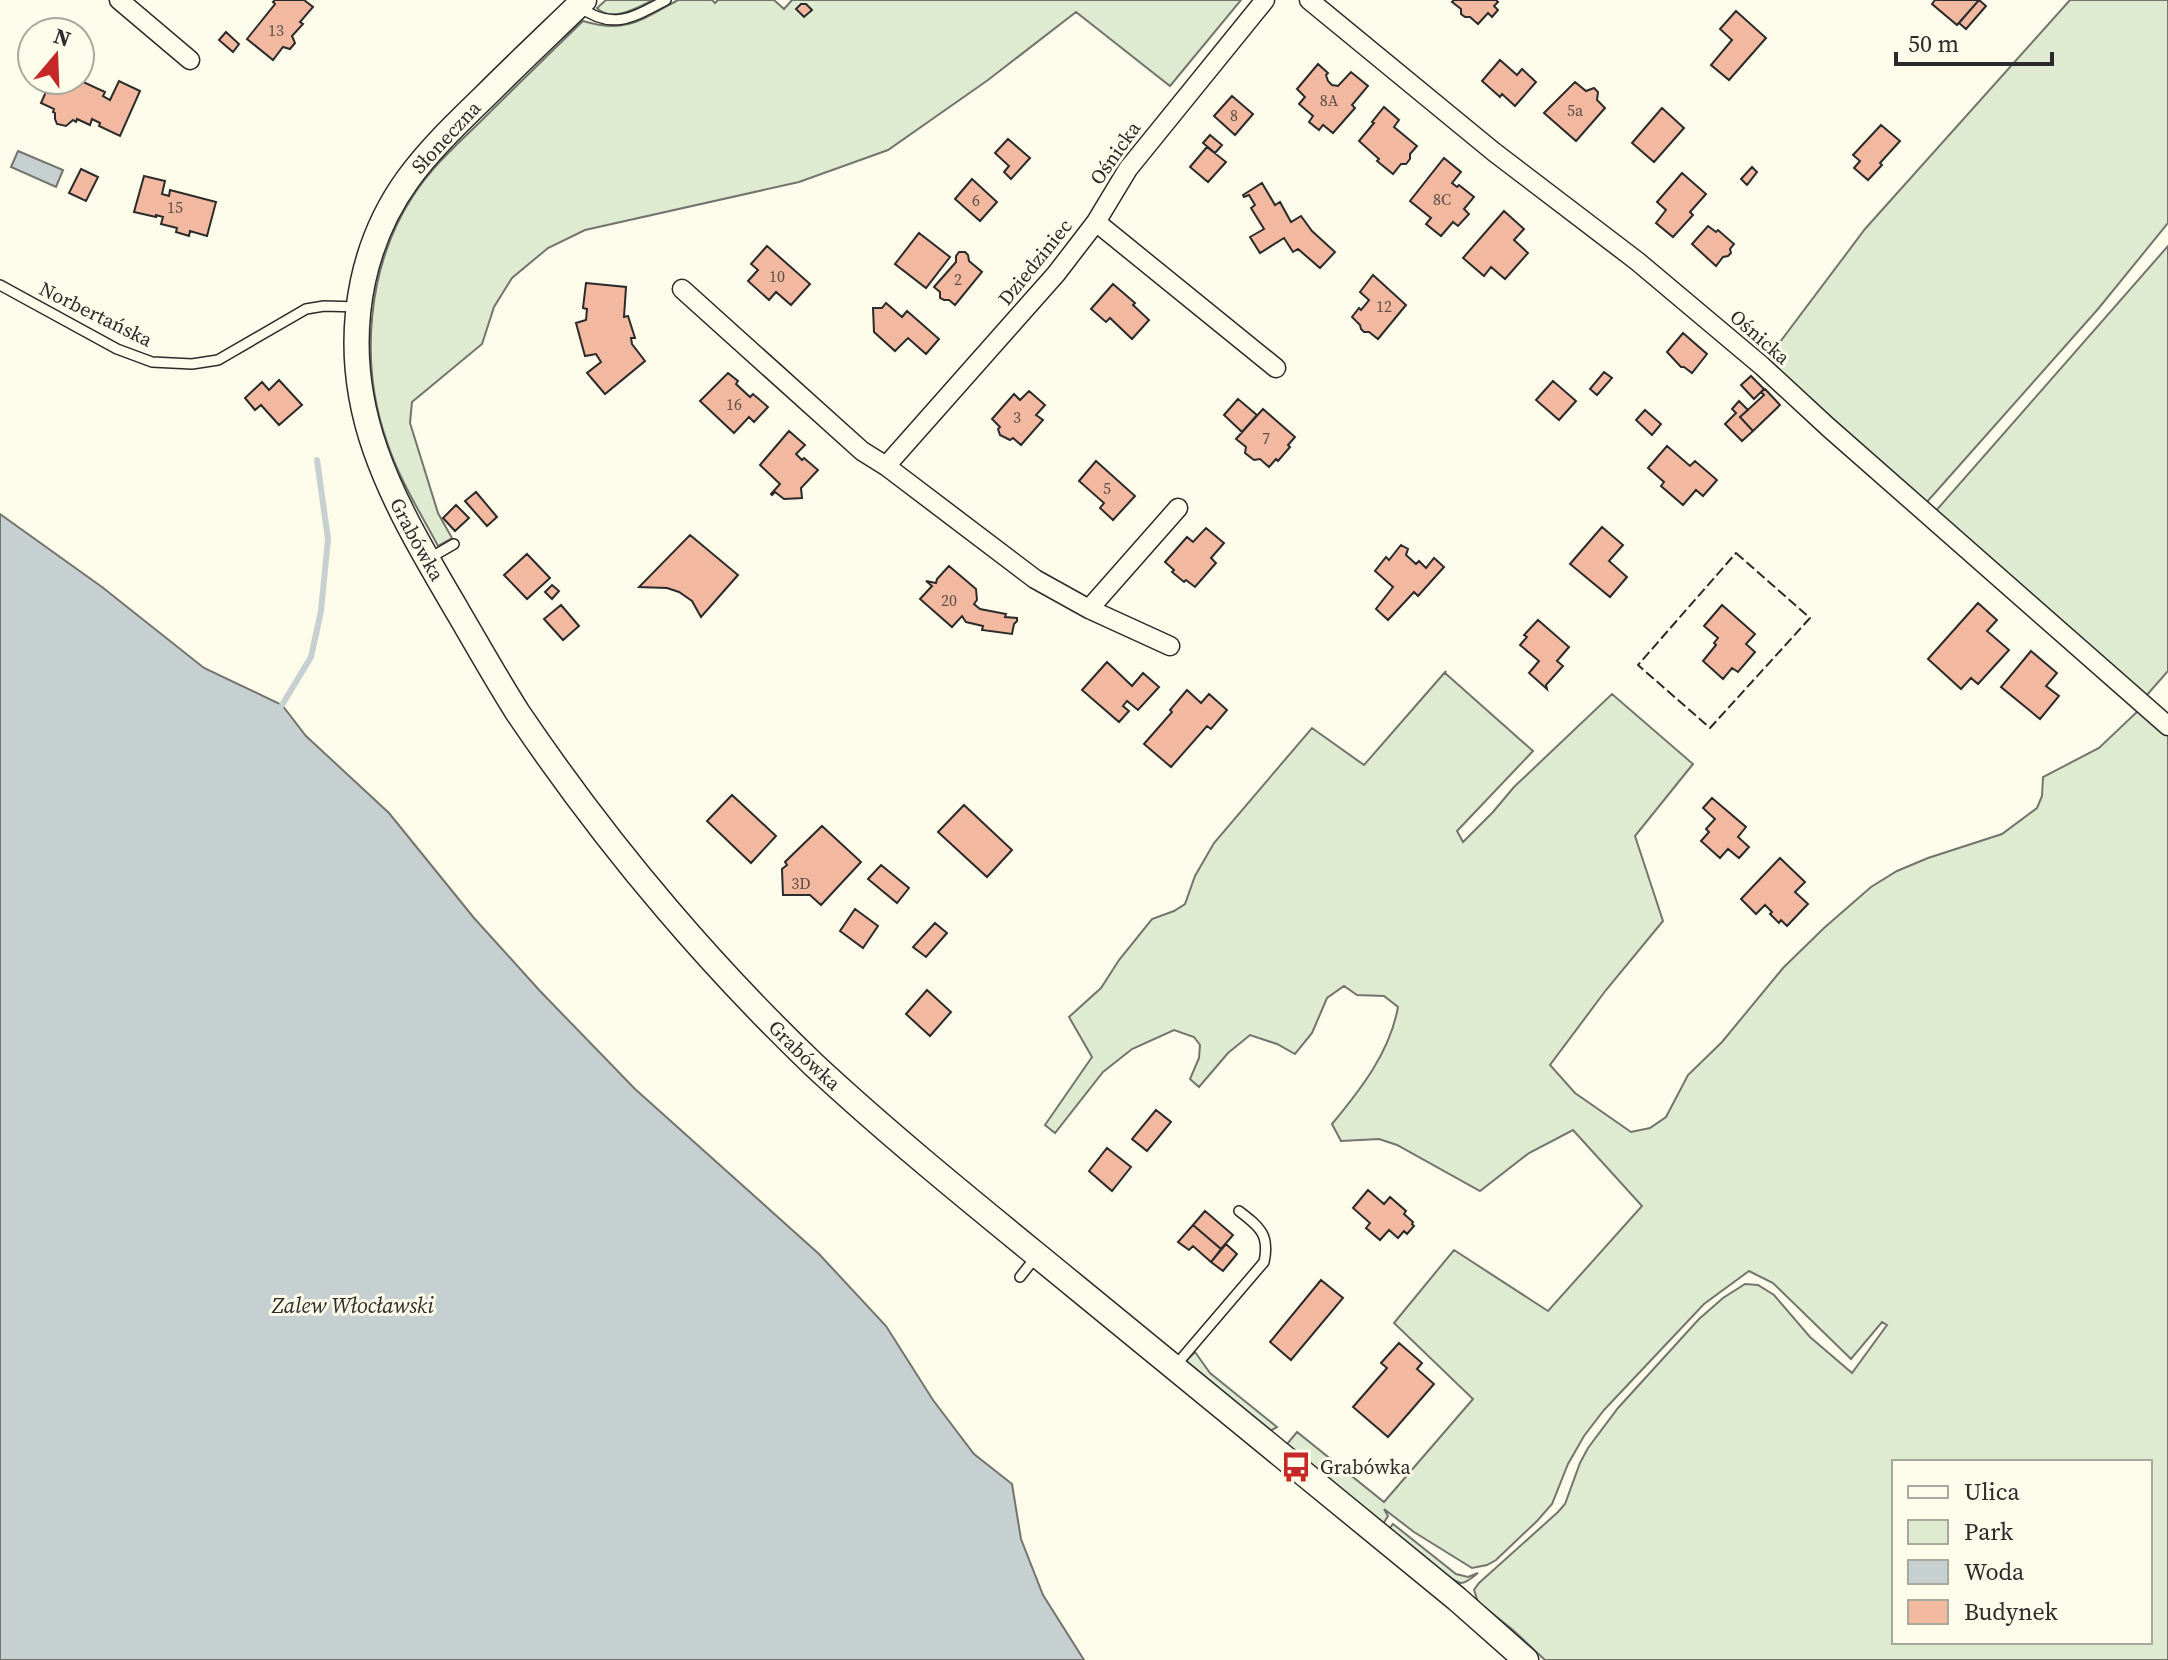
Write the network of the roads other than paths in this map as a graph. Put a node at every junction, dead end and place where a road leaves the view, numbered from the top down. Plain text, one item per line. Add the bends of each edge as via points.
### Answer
1 (119, 0) edge
2 (666, 0) edge
3 (1265, 0) edge
4 (1309, 0) edge
5 (581, 3) edge
6 (190, 60) dead end
7 (1096, 222) junction
8 (0, 285) edge
9 (682, 289) dead end
10 (359, 307) junction
11 (1276, 368) dead end
12 (886, 466) junction
13 (1178, 508) dead end
14 (454, 544) dead end
15 (428, 559) junction
16 (1089, 609) junction
17 (1170, 646) dead end
18 (2168, 726) edge
19 (1239, 1211) dead end
20 (1037, 1255) junction
21 (1020, 1277) dead end
22 (1174, 1367) junction
23 (1526, 1660) edge

1 - 6 street
2 - 5 lane via 615,20 598,19
3 - 7 street, Ośnicka via 1128,169
4 - 18 street, Ośnicka via 1762,366
5 - 10 street, Słoneczna via 437,142 407,179 376,237
7 - 11 street, Dziedziniec
7 - 12 street, Dziedziniec
8 - 10 lane, Norbertańska via 117,349 152,362 218,360 306,309
9 - 12 street via 862,451
10 - 15 street, Grabówka via 358,383 368,431
12 - 16 street via 1035,579
13 - 16 street
14 - 15 lane
15 - 20 street, Grabówka via 517,711 667,910 811,1062
16 - 17 street
19 - 22 lane via 1264,1235 1264,1262
20 - 21 lane
20 - 22 street, Grabówka
22 - 23 street, Grabówka

